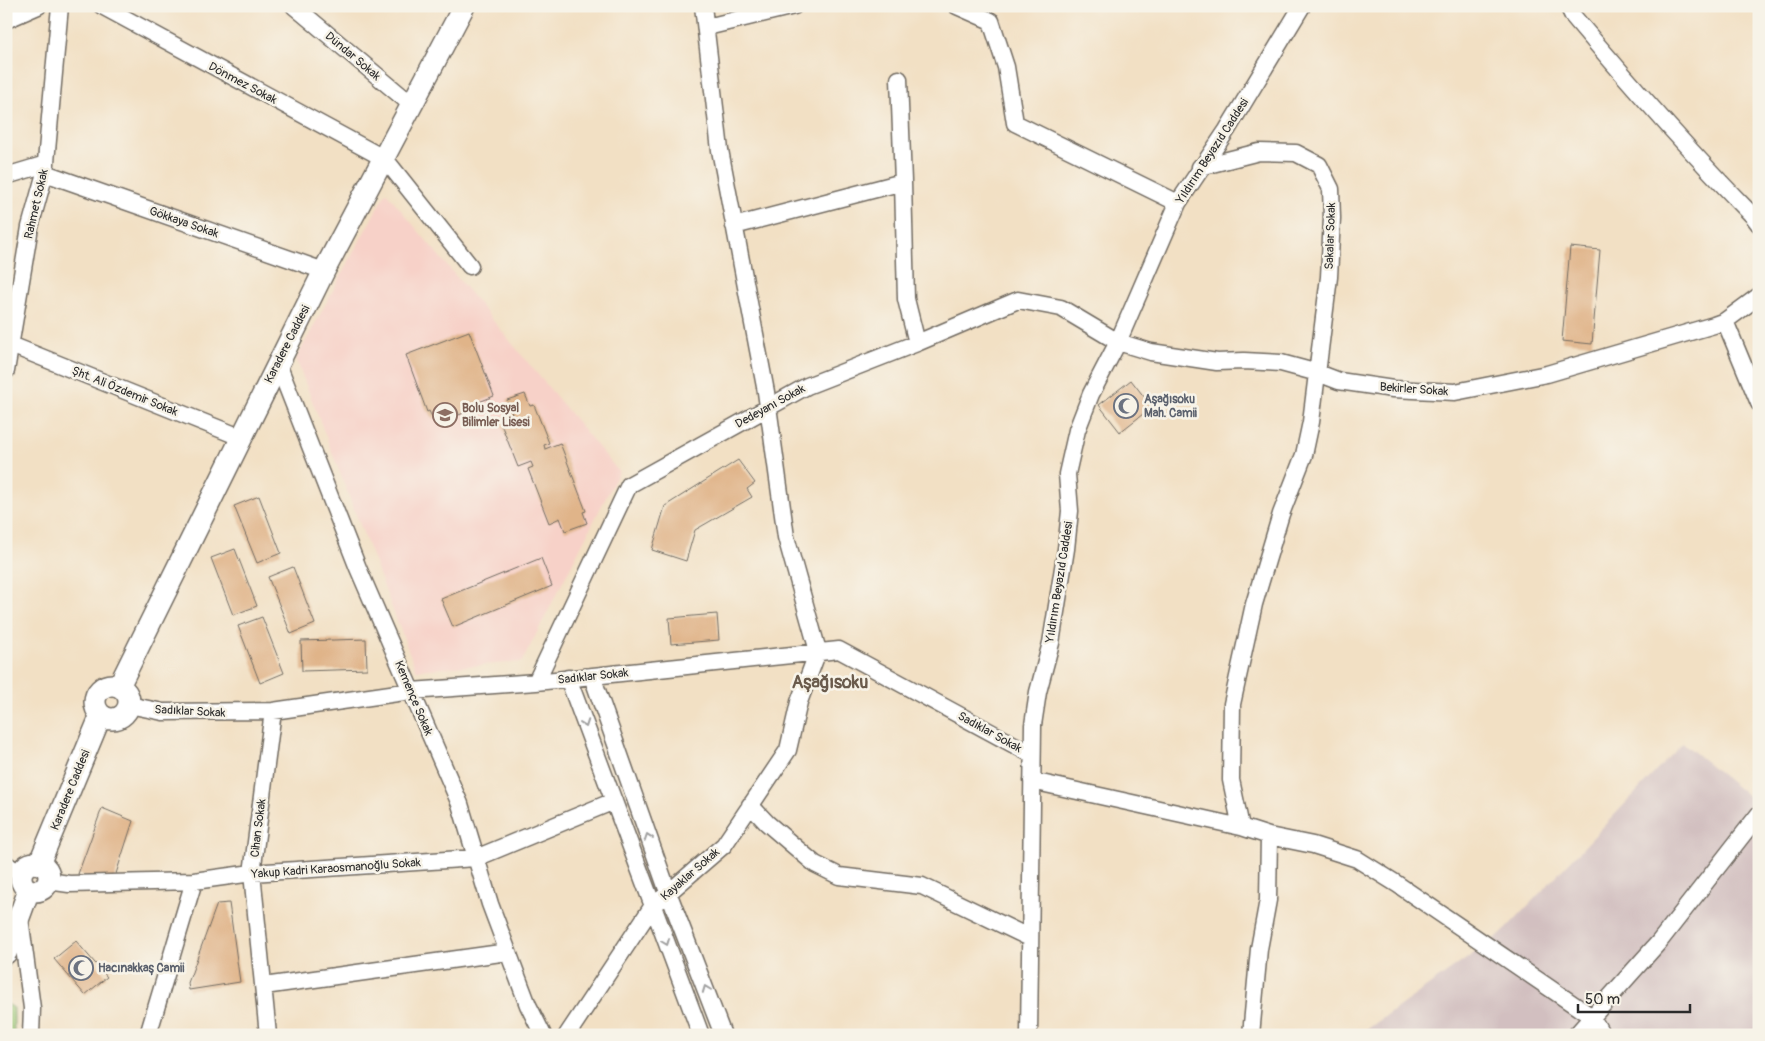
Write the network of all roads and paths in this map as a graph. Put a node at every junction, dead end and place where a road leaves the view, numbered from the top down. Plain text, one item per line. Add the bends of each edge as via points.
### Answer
1 (38, 6) edge
2 (60, 6) edge
3 (102, 6) edge
4 (294, 6) edge
5 (464, 6) edge
6 (704, 6) edge
7 (794, 6) edge
8 (957, 6) edge
9 (1302, 6) edge
10 (1568, 6) edge
11 (6, 20) edge
12 (707, 27) junction
13 (899, 79) dead end
14 (412, 105) junction
15 (385, 159) junction
16 (1200, 167) junction
17 (45, 168) junction
18 (6, 176) edge
19 (903, 182) junction
20 (1178, 203) junction
21 (1759, 224) edge
22 (734, 226) junction
23 (470, 266) dead end
24 (324, 271) junction
25 (1759, 296) edge
26 (1725, 321) junction
27 (1118, 342) junction
28 (917, 343) junction
29 (11, 345) junction
30 (278, 364) junction
31 (6, 372) edge
32 (1318, 373) junction
33 (1759, 403) edge
34 (768, 407) junction
35 (240, 437) junction
36 (818, 651) junction
37 (592, 676) junction
38 (568, 678) junction
39 (536, 682) junction
40 (119, 686) junction
41 (411, 690) junction
42 (129, 705) junction
43 (273, 711) junction
44 (101, 716) junction
45 (1031, 754) junction
46 (1032, 781) junction
47 (614, 801) junction
48 (750, 805) junction
49 (1759, 814) edge
50 (1241, 827) junction
51 (1269, 836) junction
52 (476, 858) junction
53 (252, 873) junction
54 (29, 875) edge
55 (194, 881) junction
56 (668, 892) junction
57 (652, 907) junction
58 (20, 917) junction
59 (1030, 938) junction
60 (508, 952) junction
61 (6, 953) edge
62 (264, 986) junction
63 (1592, 1017) junction
64 (31, 1035) edge
65 (148, 1035) edge
66 (268, 1035) edge
67 (543, 1035) edge
68 (567, 1035) edge
69 (700, 1035) edge
70 (723, 1035) edge
71 (1029, 1035) edge
72 (1251, 1035) edge
73 (1576, 1035) edge
74 (1602, 1035) edge

1 - 11 street
2 - 17 street, Rahmet Sokak
3 - 15 street, Dönmez Sokak
4 - 14 street, Dündar Sokak
5 - 14 main road, Karadere Caddesi
6 - 12 street
7 - 12 street
8 - 20 street via 991,21 1006,67 1015,123
9 - 16 street, Yıldırım Beyazıd Caddesi
10 - 21 street via 1572,16 1702,165
12 - 22 street via 720,150
13 - 19 street
14 - 15 main road, Karadere Caddesi
15 - 23 street
15 - 24 main road, Karadere Caddesi
16 - 20 street, Yıldırım Beyazıd Caddesi
16 - 32 street, Sakalar Sokak via 1259,152 1296,153 1319,165 1331,189 1332,218
17 - 18 street
17 - 24 street, Gökkaya Sokak
17 - 29 street, Rahmet Sokak via 30,227
19 - 22 street
19 - 28 street via 906,299
20 - 27 street, Yıldırım Beyazıd Caddesi
22 - 34 street
24 - 30 main road, Karadere Caddesi
25 - 26 street, Bekirler Sokak
26 - 32 street, Bekirler Sokak via 1546,374 1455,392 1384,388 1339,381
26 - 33 street
27 - 28 street, Dedeyanı Sokak via 1061,308 1018,300
27 - 32 street, Bekirler Sokak via 1176,356 1217,362 1281,363
27 - 45 street, Yıldırım Beyazıd Caddesi via 1091,394 1077,430 1068,474 1070,510 1066,549 1051,643 1038,692
28 - 34 street, Dedeyanı Sokak via 807,386
29 - 31 street, Rahmet Sokak
29 - 35 street, Şht. Ali Özdemir Sokak
30 - 35 main road, Karadere Caddesi
30 - 41 street, Kemençe Sokak via 358,568
32 - 50 street, Sakalar Sokak via 1304,455 1281,514 1254,604 1232,704 1231,780
34 - 36 street via 786,537
34 - 39 street, Dedeyanı Sokak via 629,485
35 - 40 main road, Karadere Caddesi
36 - 37 street, Sadıklar Sokak
36 - 45 street, Sadıklar Sokak via 839,650
36 - 48 street, Kayaklar Sokak via 799,702 788,750
37 - 38 street, Sadıklar Sokak
56 -> 37 street
38 - 39 street, Sadıklar Sokak
38 -> 47 street
39 - 41 street, Sadıklar Sokak
40 - 42 main road via 128,694
40 - 44 main road via 107,685 97,693 94,705
41 - 43 street, Sadıklar Sokak
41 - 52 street, Kemençe Sokak via 460,804
42 - 43 street, Sadıklar Sokak via 163,712
42 - 44 main road via 118,718 112,720
43 - 53 street, Cihan Sokak
44 - 54 main road, Karadere Caddesi
45 - 46 street, Yıldırım Beyazıd Caddesi
46 - 50 street
46 - 59 street, Yıldırım Beyazıd Caddesi
47 - 52 street, Yakup Kadri Karaosmanoğlu Sokak
47 - 57 street
48 - 56 street, Kayaklar Sokak via 724,845
48 - 59 street via 815,864 839,876 922,886
49 - 63 street via 1659,942
50 - 51 street
51 - 63 street via 1357,859
51 - 72 street via 1268,900 1259,949
52 - 53 street, Yakup Kadri Karaosmanoğlu Sokak
52 - 60 street, Kemençe Sokak
53 - 55 street, Yakup Kadri Karaosmanoğlu Sokak
53 - 62 street, Cihan Sokak
54 - 55 street, Yakup Kadri Karaosmanoğlu Sokak via 69,884
54 - 58 main road, Karadere Caddesi
55 - 65 street
56 - 57 street, Kayaklar Sokak
70 -> 56 street
57 - 68 street, Kayaklar Sokak
57 -> 69 street
58 - 61 main road, Karadere Caddesi
58 - 64 street via 32,1008
59 - 71 street, Yıldırım Beyazıd Caddesi
60 - 62 street
60 - 67 street, Kemençe Sokak
62 - 66 street, Cihan Sokak
63 - 73 street
63 - 74 street

